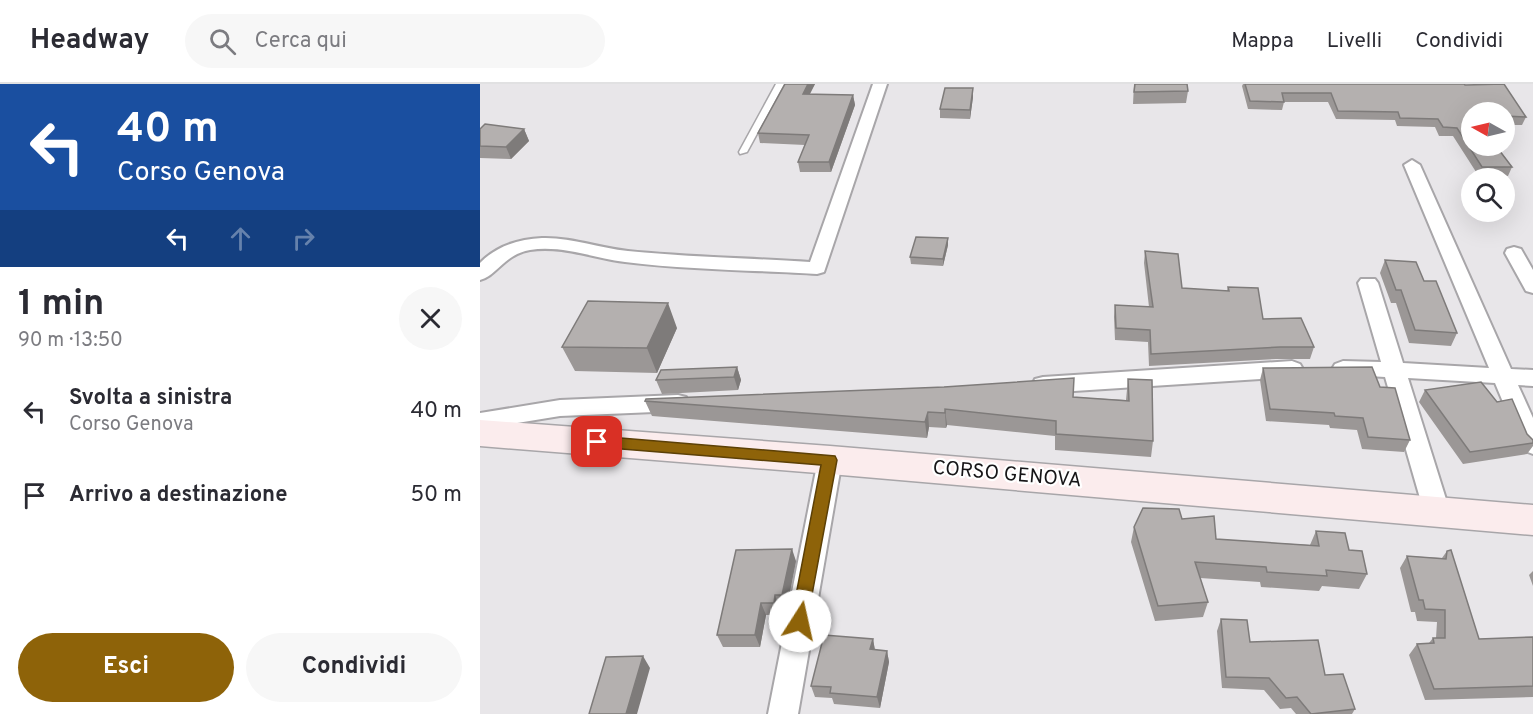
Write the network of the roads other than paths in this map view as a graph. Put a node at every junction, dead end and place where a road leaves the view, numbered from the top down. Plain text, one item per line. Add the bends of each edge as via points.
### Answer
1 (780, 84) edge
2 (880, 84) edge
3 (743, 152) dead end
4 (1412, 165) dead end
5 (1514, 253) dead end
6 (480, 274) edge
7 (1368, 283) dead end
8 (1533, 287) edge
9 (1395, 370) junction
10 (1503, 376) junction
11 (1533, 378) edge
12 (1024, 386) edge
13 (700, 402) edge
14 (480, 421) edge
15 (480, 433) edge
16 (1533, 445) edge
17 (830, 460) junction
18 (1437, 512) junction
19 (1533, 520) edge
20 (783, 714) edge

1 - 3 lane
2 - 6 street via 817,268 655,259 554,244 531,245 498,254
4 - 10 street
5 - 8 street
7 - 9 street
9 - 10 street
9 - 12 street via 1276,369
9 - 18 street
10 - 11 street
10 - 16 street
13 - 14 street via 560,408
15 - 17 main road, CORSO GENOVA
17 - 18 main road, CORSO GENOVA
17 - 20 street
18 - 19 main road, CORSO GENOVA

